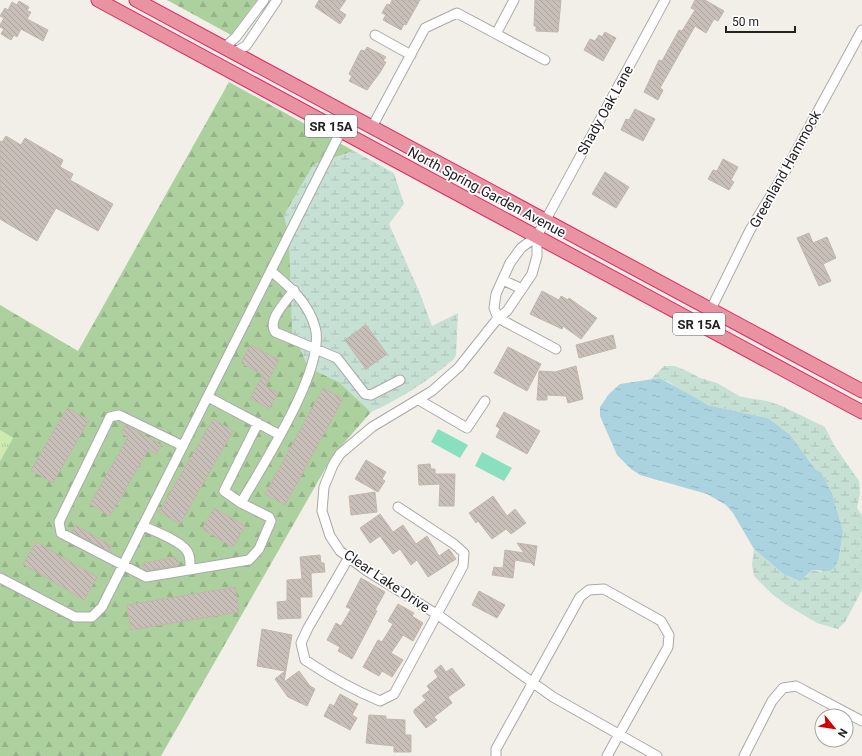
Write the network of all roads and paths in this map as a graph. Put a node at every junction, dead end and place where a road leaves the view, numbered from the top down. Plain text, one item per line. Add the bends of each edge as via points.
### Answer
1 (98, 0) edge
2 (136, 0) edge
3 (264, 0) edge
4 (277, 0) edge
5 (514, 0) edge
6 (666, 0) edge
7 (862, 30) edge
8 (496, 34) junction
9 (375, 35) dead end
10 (228, 50) junction
11 (200, 55) junction
12 (411, 55) junction
13 (545, 60) dead end
14 (258, 66) junction
15 (224, 68) junction
16 (372, 127) junction
17 (341, 131) junction
18 (545, 220) junction
19 (537, 236) junction
20 (271, 271) junction
21 (503, 280) junction
22 (522, 289) junction
23 (294, 290) junction
24 (711, 309) junction
25 (498, 318) junction
26 (316, 348) junction
27 (556, 349) dead end
28 (400, 380) dead end
29 (862, 391) edge
30 (208, 397) junction
31 (419, 400) junction
32 (485, 401) dead end
33 (862, 412) edge
34 (258, 423) junction
35 (280, 435) junction
36 (183, 446) junction
37 (241, 503) junction
38 (398, 507) dead end
39 (143, 526) junction
40 (349, 558) junction
41 (123, 565) junction
42 (190, 570) junction
43 (0, 578) edge
44 (438, 615) junction
45 (532, 682) junction
46 (862, 720) edge
47 (619, 735) junction
48 (496, 756) edge
49 (607, 756) edge
50 (658, 756) edge
51 (744, 756) edge

1 - 11 highway, North Spring Garden Avenue / SR 15A
2 - 10 highway, North Spring Garden Avenue / SR 15A
3 - 10 street
4 - 10 street via 246,46
5 - 8 street
6 - 18 street, Shady Oak Lane
7 - 24 street, Greenland Hammock via 782,177 750,230
8 - 12 street via 457,13 426,28
8 - 13 street
9 - 12 street
10 - 11 highway via 228,56
10 - 14 highway, North Spring Garden Avenue / SR 15A
11 - 15 highway, North Spring Garden Avenue / SR 15A
12 - 16 street
14 - 15 highway via 235,64
14 - 16 highway, North Spring Garden Avenue / SR 15A
15 - 17 highway, North Spring Garden Avenue / SR 15A
16 - 18 highway, North Spring Garden Avenue / SR 15A
17 - 19 highway, North Spring Garden Avenue / SR 15A
17 - 20 street
18 - 19 street, Clear Lake Drive
18 - 24 highway, North Spring Garden Avenue / SR 15A
19 - 21 street, Clear Lake Drive via 521,248 510,263
19 - 22 street, Clear Lake Drive via 537,256 532,274
19 - 33 highway, North Spring Garden Avenue / SR 15A
20 - 23 street
20 - 30 street
21 - 22 street
21 - 25 street, Clear Lake Drive via 496,294 494,308
22 - 25 street, Clear Lake Drive via 507,312
23 - 26 street via 305,304 316,328
23 - 26 street via 272,321 272,327 275,332
24 - 29 highway, North Spring Garden Avenue / SR 15A
25 - 27 street
25 - 31 street, Clear Lake Drive via 459,367
26 - 28 street via 337,358 365,394 371,395
26 - 35 street via 302,395
30 - 34 street
30 - 36 street
31 - 32 street via 468,428
31 - 40 street, Clear Lake Drive via 372,427 340,454 333,465 324,487 322,510 330,536 340,551
34 - 35 street
34 - 37 street via 224,491
35 - 37 street
36 - 39 street
36 - 41 street via 119,415 110,417 59,522 59,528 61,533
37 - 42 street via 269,517 271,521 259,549 250,560
38 - 44 street via 464,553 463,566
39 - 41 street
39 - 42 street via 183,546 190,558
40 - 44 street, Clear Lake Drive via 367,572
40 - 44 street via 301,643 305,660 327,675 380,701 394,694
41 - 42 street via 146,577
41 - 43 street via 102,607 92,617 75,617
44 - 45 street, Clear Lake Drive
45 - 47 street, Clear Lake Drive
45 - 47 street via 580,597 589,590 604,589 661,621 669,635 668,647
45 - 48 street via 496,749
46 - 51 street via 796,686 783,688 772,701
47 - 49 street
47 - 50 street, Clear Lake Drive

